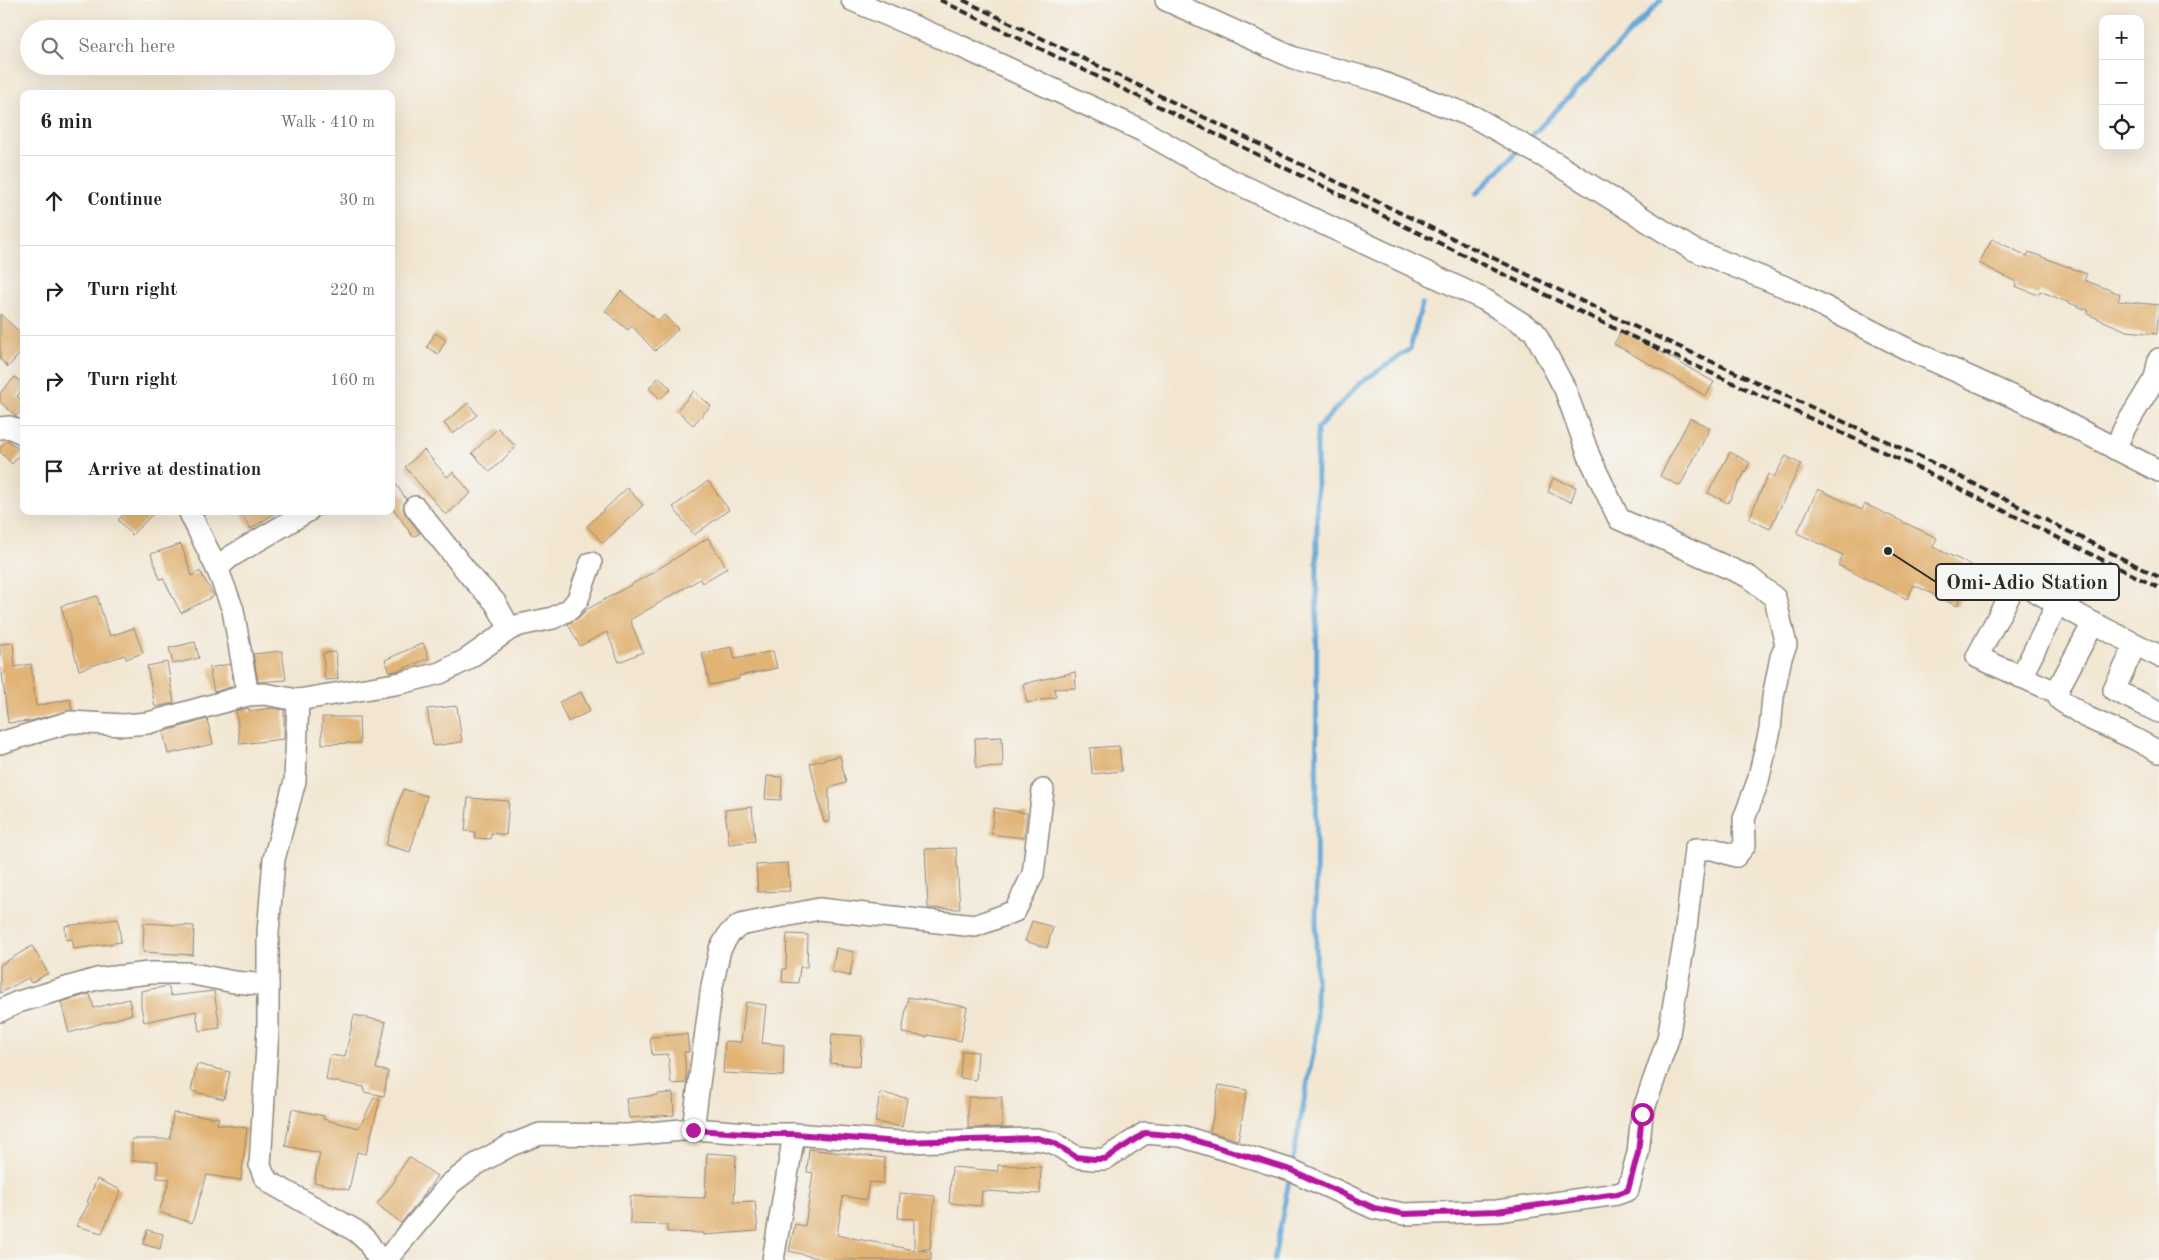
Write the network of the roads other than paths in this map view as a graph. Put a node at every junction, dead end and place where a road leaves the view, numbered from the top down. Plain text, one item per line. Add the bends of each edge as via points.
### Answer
1 (852, 0) edge
2 (1166, 0) edge
3 (2159, 359) edge
4 (0, 428) edge
5 (20, 432) edge
6 (2115, 449) junction
7 (2159, 471) edge
8 (415, 506) dead end
9 (191, 515) edge
10 (301, 515) edge
11 (591, 563) dead end
12 (219, 573) junction
13 (2058, 603) junction
14 (2093, 623) junction
15 (510, 629) junction
16 (2135, 645) junction
17 (2159, 656) edge
18 (2021, 677) junction
19 (2058, 693) junction
20 (248, 695) junction
21 (298, 700) junction
22 (2159, 712) edge
23 (0, 743) edge
24 (2159, 752) edge
25 (1043, 790) dead end
26 (268, 985) junction
27 (0, 1011) edge
28 (693, 1130) junction
29 (794, 1134) junction
30 (379, 1260) edge
31 (386, 1260) edge
32 (773, 1260) edge

1 - 29 street via 1143,131 1224,177 1485,300 1534,331 1565,389 1589,456 1619,519 1749,578 1775,598 1786,645 1772,697 1770,730 1758,781 1744,819 1746,845 1736,856 1695,849 1668,1039 1642,1114 1638,1153 1628,1190 1497,1211 1404,1214 1374,1208 1291,1170 1181,1136 1145,1133 1105,1159 1094,1159 1076,1157 1054,1143 1037,1138 899,1142
2 - 6 street via 1294,58 1375,80 1474,117 1555,163 1692,249 1790,289
3 - 6 street via 2155,378
4 - 5 street via 10,427
6 - 7 street
8 - 15 street via 495,602
9 - 12 street
10 - 12 street via 230,557 221,565
11 - 15 street via 578,600 570,610 554,618
12 - 20 street via 233,610
13 - 14 street
13 - 18 street
13 - 18 street via 2017,581 1977,657
14 - 16 street
14 - 19 street
15 - 21 street via 466,660 440,673 401,683
16 - 17 street
16 - 22 street via 2114,690
18 - 19 street
19 - 24 street via 2060,700 2086,717
20 - 21 street via 264,694
20 - 23 street via 148,723 70,722
21 - 26 street via 295,780 274,859
25 - 28 street via 1033,874 1015,911 975,926 819,909 740,925 729,934 720,949 712,986
26 - 27 street via 188,973 149,973 88,982 18,1002
26 - 30 street via 260,1166 264,1176 356,1231
28 - 29 street
28 - 31 street via 627,1135 540,1134 511,1145 475,1165 450,1184
29 - 32 street

